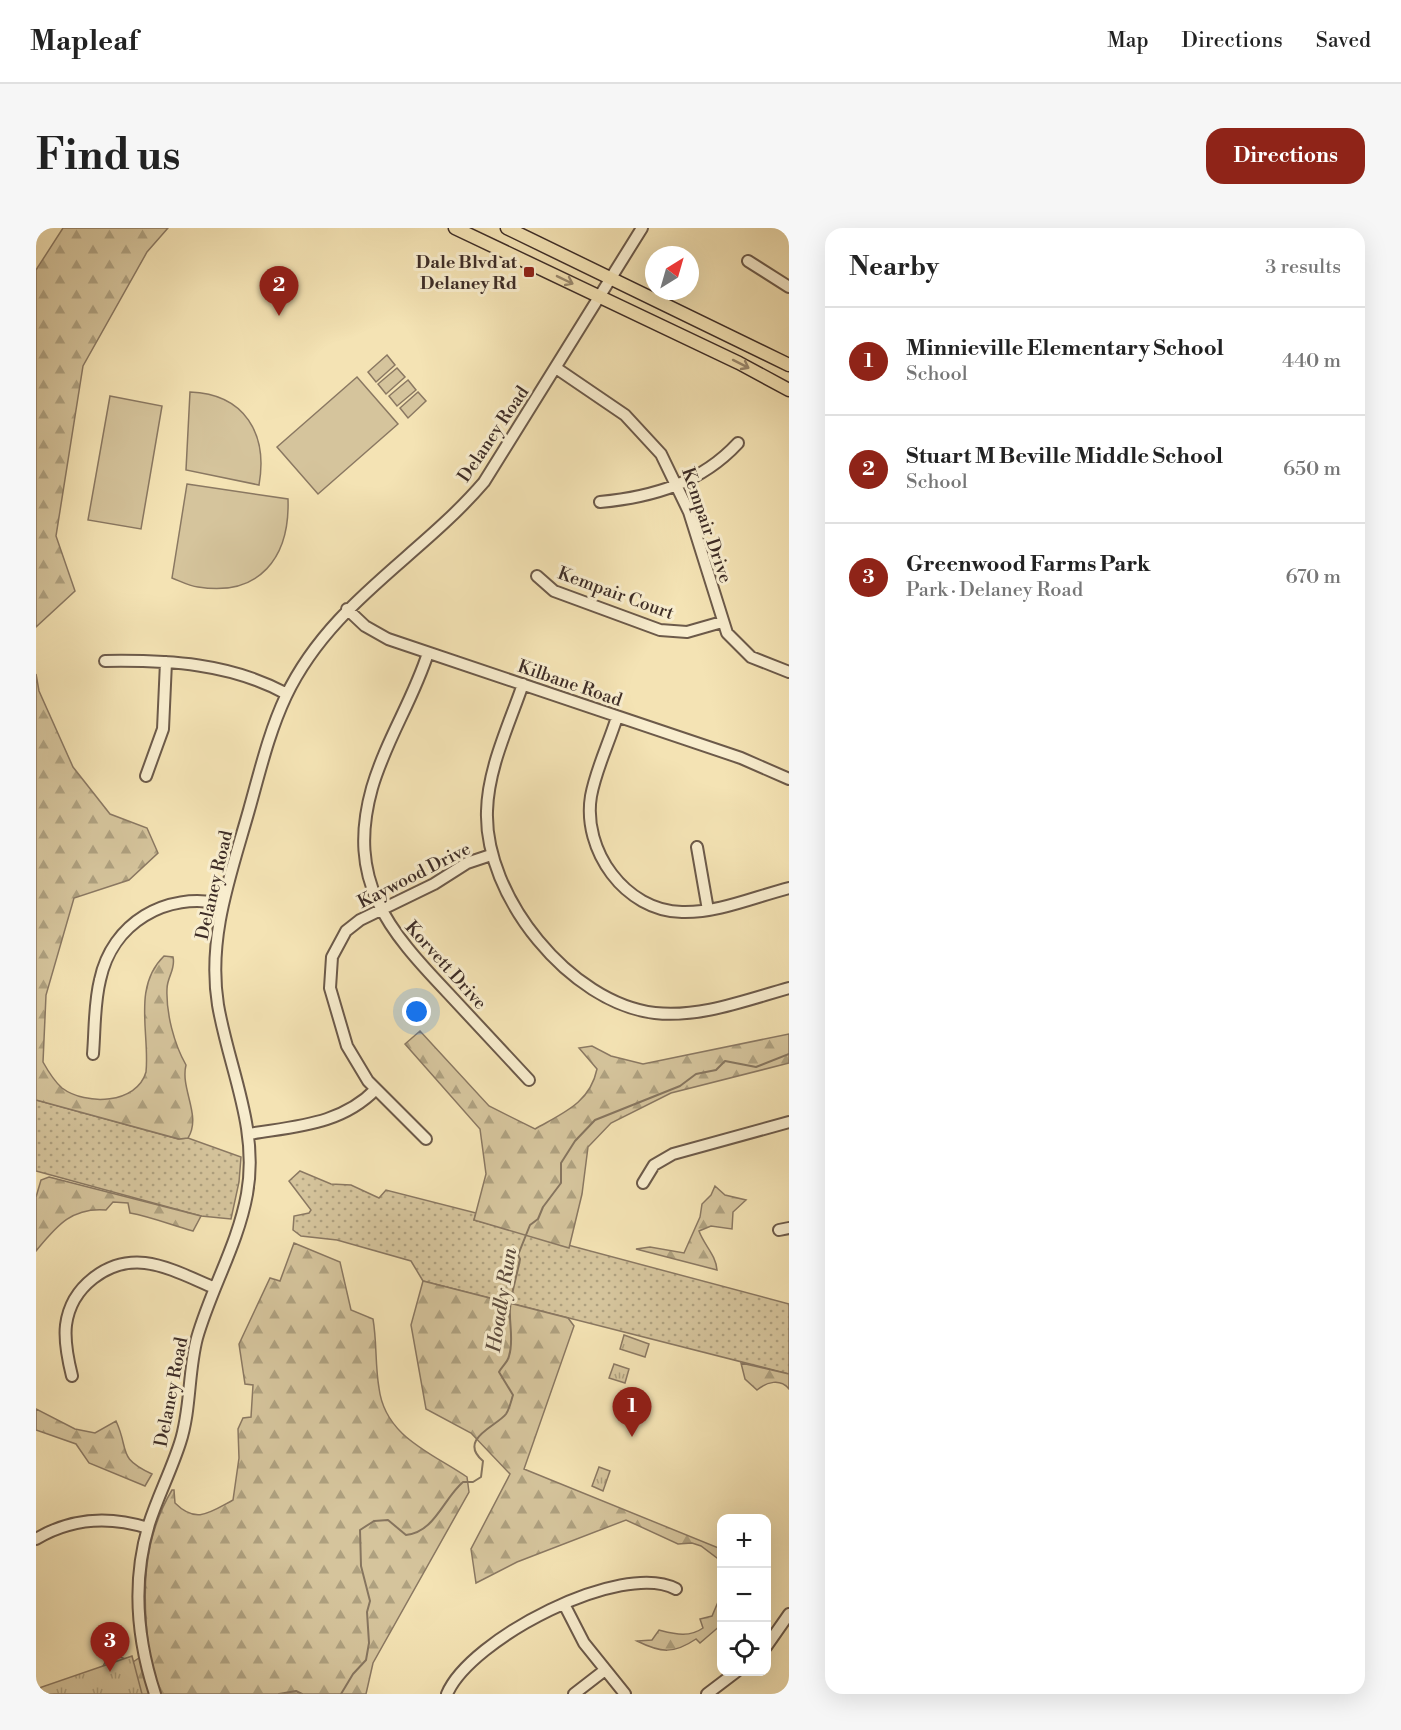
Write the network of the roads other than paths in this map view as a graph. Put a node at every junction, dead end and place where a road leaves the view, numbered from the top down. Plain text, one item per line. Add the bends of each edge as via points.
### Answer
1 (455, 228) edge
2 (507, 228) edge
3 (642, 228) edge
4 (748, 261) dead end
5 (611, 278) junction
6 (789, 287) edge
7 (600, 297) junction
8 (789, 365) edge
9 (556, 368) junction
10 (789, 390) edge
11 (738, 443) dead end
12 (678, 485) junction
13 (600, 501) dead end
14 (537, 576) dead end
15 (347, 609) junction
16 (722, 622) junction
17 (428, 653) junction
18 (105, 661) dead end
19 (166, 662) junction
20 (789, 672) edge
21 (523, 684) junction
22 (287, 694) junction
23 (618, 717) junction
24 (146, 776) dead end
25 (789, 779) edge
26 (697, 847) dead end
27 (491, 855) junction
28 (789, 888) edge
29 (222, 904) junction
30 (381, 910) junction
31 (708, 910) junction
32 (789, 988) edge
33 (93, 1054) dead end
34 (529, 1080) dead end
35 (376, 1089) junction
36 (789, 1122) edge
37 (249, 1134) junction
38 (426, 1139) dead end
39 (643, 1183) dead end
40 (215, 1288) junction
41 (72, 1376) dead end
42 (148, 1528) junction
43 (36, 1539) edge
44 (676, 1589) dead end
45 (564, 1604) junction
46 (789, 1614) edge
47 (771, 1640) edge
48 (605, 1670) junction
49 (730, 1676) edge
50 (155, 1694) edge
51 (447, 1694) edge
52 (574, 1694) edge
53 (625, 1694) edge
54 (707, 1694) edge

1 -> 7 main road
2 - 5 main road
3 - 5 street, Delaney Road
4 - 6 street
5 - 7 street, Delaney Road
5 - 8 main road
7 - 9 street, Delaney Road
7 -> 10 main road
9 - 12 street, Kempair Drive via 638,426 662,454
9 - 15 street, Delaney Road via 472,496
11 - 12 street via 716,465
12 - 13 street via 638,497
12 - 16 street, Kempair Drive
14 - 16 street, Kempair Court via 554,591 660,630 687,632
15 - 17 street, Kilbane Road via 376,633
15 - 22 street, Delaney Road via 317,645
16 - 20 street, Kempair Drive via 734,642 751,657
17 - 21 street, Kilbane Road
17 - 30 street, Korvett Drive via 385,751 368,806 365,860
18 - 19 street
19 - 22 street via 226,669 256,678
19 - 24 street via 163,729
21 - 23 street, Kilbane Road
21 - 27 street via 489,789 487,826
22 - 29 street, Delaney Road via 269,739
23 - 25 street, Kilbane Road via 741,758
23 - 31 street via 591,796 591,821 602,860 619,882 655,906 680,912
26 - 31 street
27 - 30 street, Kaywood Drive via 467,863
27 - 32 street via 503,889 521,918 573,974 606,998 636,1010 675,1014 711,1010
28 - 31 street
29 - 33 street via 199,900 174,903 148,913 126,929 111,950 100,979
29 - 37 street, Delaney Road via 215,950 216,992
30 - 34 street, Korvett Drive via 412,955
30 - 35 street, Kaywood Drive via 346,931 335,949 329,974 346,1046
35 - 37 street via 334,1118
35 - 38 street, Kaywood Drive
36 - 39 street via 673,1154 654,1165
37 - 40 street, Delaney Road via 250,1170 245,1205
40 - 41 street via 144,1263 103,1271 81,1291 69,1314 66,1335
40 - 42 street, Delaney Road via 192,1363 182,1438
42 - 43 street via 123,1521 91,1521 60,1527
42 - 50 street, Delaney Road via 139,1616 144,1658
44 - 45 street via 657,1583 632,1585
45 - 48 street via 577,1633
45 - 51 street via 486,1647 462,1669
46 - 47 street
48 - 52 street
48 - 53 street
49 - 54 street

